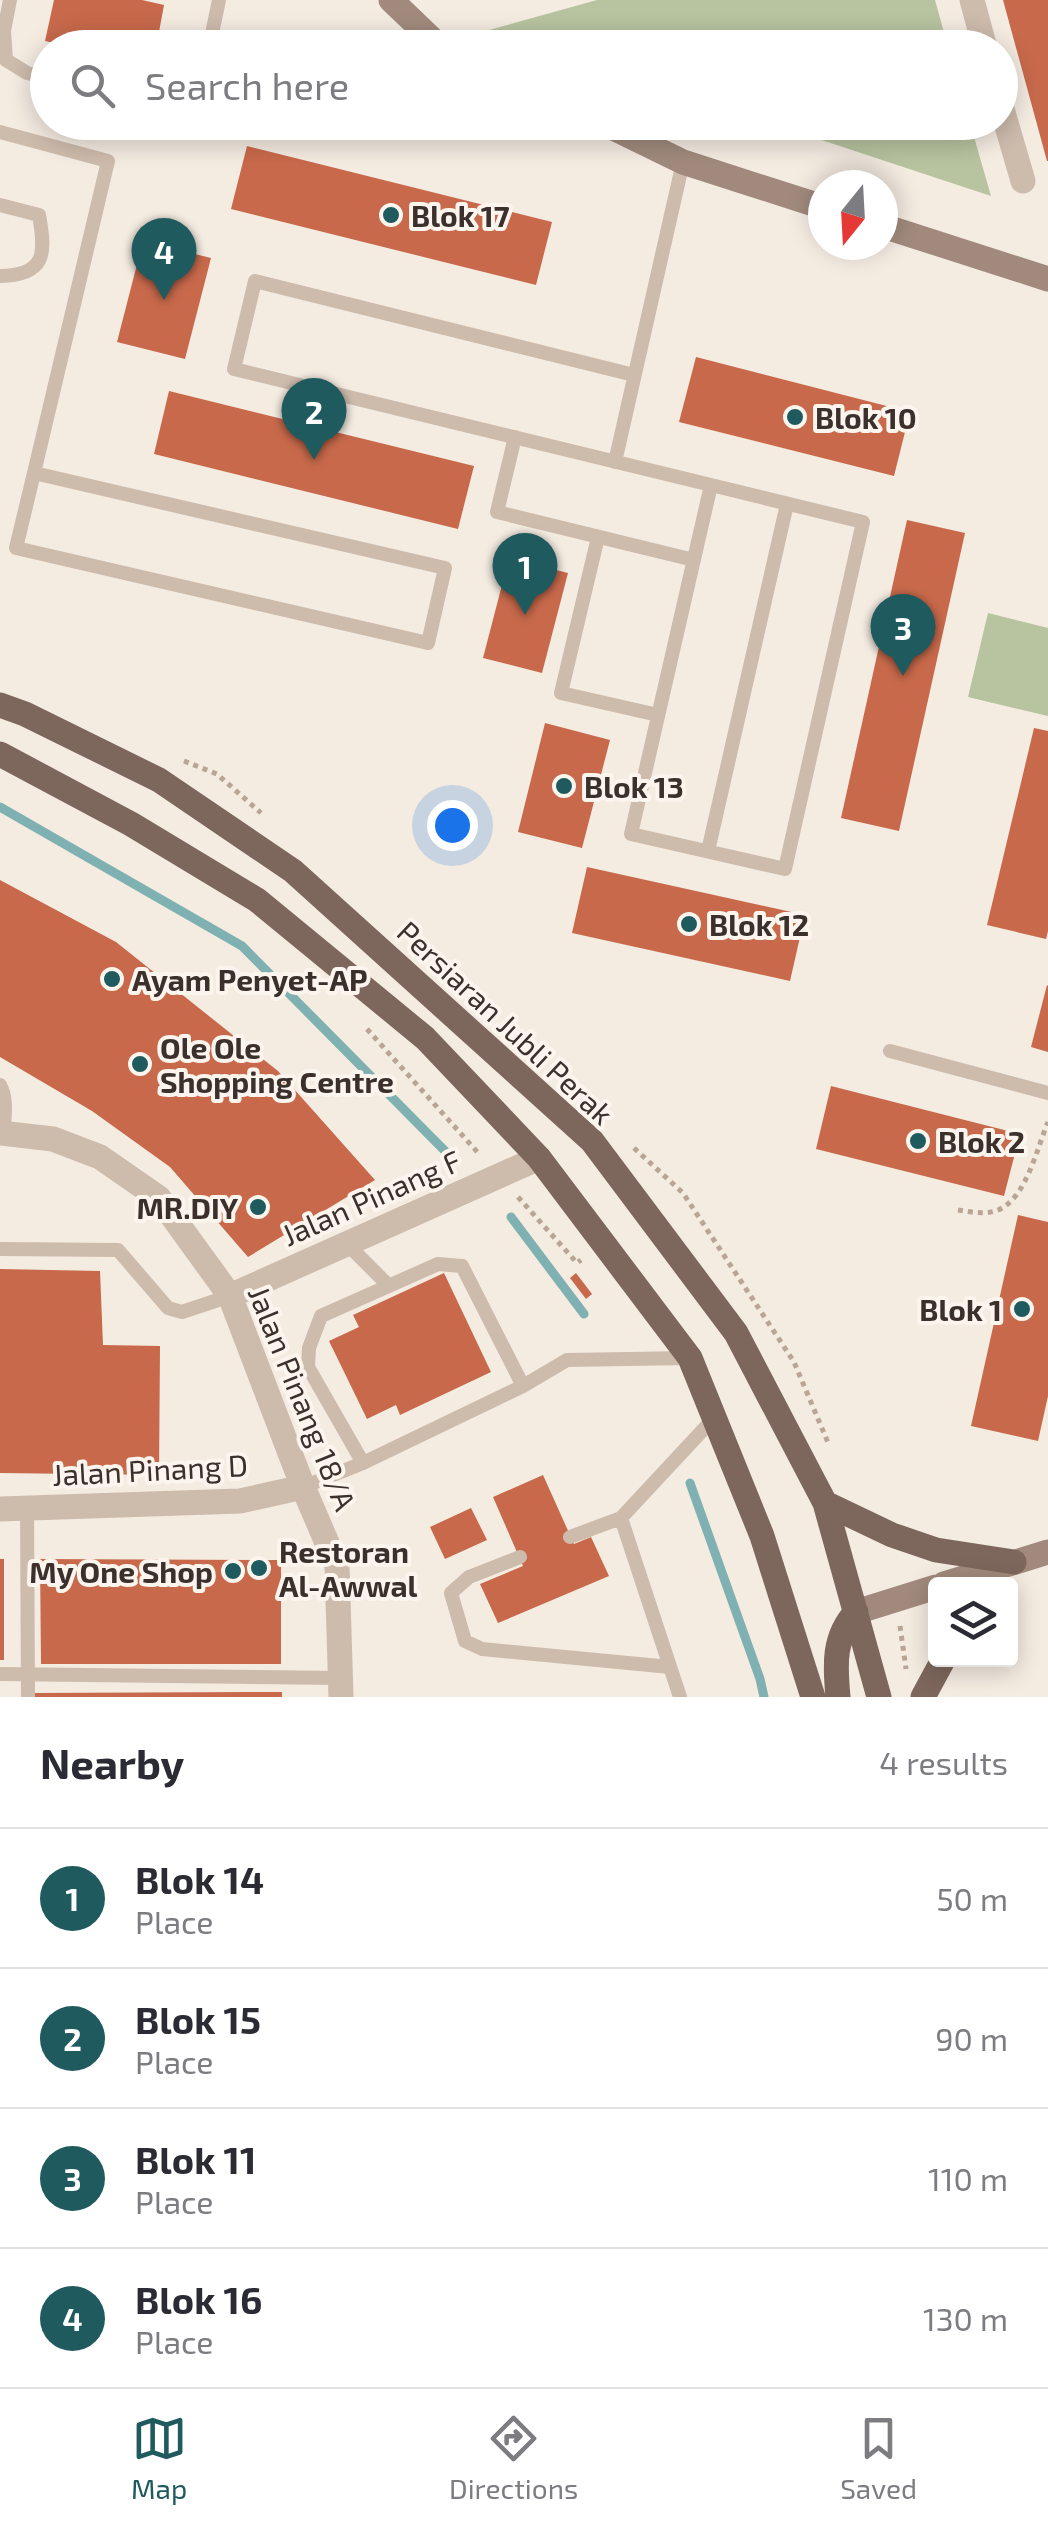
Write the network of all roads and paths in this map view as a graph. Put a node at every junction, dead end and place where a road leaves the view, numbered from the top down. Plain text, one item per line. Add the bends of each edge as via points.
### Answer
1 (10, 0) edge
2 (219, 0) edge
3 (391, 0) edge
4 (972, 0) edge
5 (213, 30) edge
6 (422, 30) edge
7 (980, 30) edge
8 (30, 74) edge
9 (0, 132) edge
10 (638, 140) edge
11 (1011, 140) edge
12 (683, 162) junction
13 (1023, 180) dead end
14 (808, 202) edge
15 (0, 205) edge
16 (898, 231) edge
17 (0, 276) edge
18 (1048, 280) edge
19 (634, 376) junction
20 (515, 437) junction
21 (615, 462) junction
22 (34, 473) junction
23 (711, 485) junction
24 (787, 504) junction
25 (598, 537) junction
26 (694, 560) junction
27 (0, 705) edge
28 (658, 716) junction
29 (0, 754) edge
30 (708, 852) junction
31 (361, 1022) dead end
32 (890, 1051) dead end
33 (0, 1086) edge
34 (1048, 1094) edge
35 (1048, 1122) edge
36 (2, 1133) edge
37 (539, 1158) junction
38 (499, 1176) junction
39 (958, 1210) dead end
40 (347, 1244) junction
41 (0, 1248) edge
42 (577, 1263) dead end
43 (390, 1286) junction
44 (230, 1296) junction
45 (690, 1358) junction
46 (523, 1386) junction
47 (715, 1417) junction
48 (362, 1463) junction
49 (302, 1487) junction
50 (826, 1503) junction
51 (0, 1509) edge
52 (27, 1509) junction
53 (621, 1518) junction
54 (570, 1537) dead end
55 (1048, 1552) edge
56 (520, 1558) dead end
57 (1014, 1562) junction
58 (966, 1577) edge
59 (1001, 1577) edge
60 (928, 1590) edge
61 (856, 1612) junction
62 (670, 1667) junction
63 (939, 1667) edge
64 (0, 1674) edge
65 (28, 1674) junction
66 (341, 1688) edge
67 (28, 1697) edge
68 (680, 1697) edge
69 (813, 1697) edge
70 (838, 1697) edge
71 (879, 1697) edge
72 (924, 1697) edge

1 - 8 lane via 6,60
2 - 5 lane
3 - 6 street
4 - 7 street
9 - 22 lane via 108,161
10 - 12 street
11 - 13 street
12 - 14 street
12 - 19 lane
15 - 17 lane via 39,215 42,251 25,274
16 - 18 street
19 - 20 lane via 255,281 234,369
19 - 21 lane
20 - 21 lane
20 - 25 lane via 497,512
21 - 23 lane
22 - 22 lane via 16,548 428,643 445,568
23 - 24 lane
23 - 26 lane
24 - 30 lane
24 - 30 lane via 864,522 786,869
25 - 26 lane
25 - 28 lane via 561,693
26 - 28 lane
27 - 50 main road, Persiaran Jubli Perak via 159,780 293,870 592,1142 736,1333
28 - 30 lane via 632,834
29 - 37 main road via 257,900 425,1038
31 - 38 path
32 - 34 lane
33 - 36 lane
35 - 39 path via 1017,1197 997,1211
36 - 44 street, Jalan Pinang 18/A via 54,1139 100,1157 159,1198
37 - 38 street, Jalan Pinang F
37 - 45 main road
38 - 40 street, Jalan Pinang F
38 - 42 path
40 - 43 lane
40 - 44 street, Jalan Pinang F
41 - 44 lane via 118,1250 168,1308 182,1312
43 - 46 lane via 438,1264 462,1266
43 - 48 lane via 321,1316 310,1348 308,1367
44 - 49 street, Jalan Pinang 18/A
45 - 46 lane via 566,1360
45 - 47 main road
46 - 48 lane
47 - 53 lane
47 - 69 main road via 762,1536
48 - 49 lane
49 - 52 street, Jalan Pinang D via 240,1501
49 - 66 street, Jalan Pinang 18/A via 336,1566
50 - 57 main road via 936,1550
50 - 61 main road, Persiaran Jubli Perak
51 - 52 street, Jalan Pinang D
52 - 65 lane
53 - 54 lane
53 - 62 lane
55 - 57 street
56 - 62 lane via 468,1577 451,1592 465,1641 482,1649
57 - 58 street
57 - 59 main road
60 - 61 street
61 - 70 main road via 837,1646
61 - 71 main road, Persiaran Jubli Perak
62 - 68 lane
63 - 72 main road
64 - 65 lane
65 - 66 lane
65 - 67 lane

